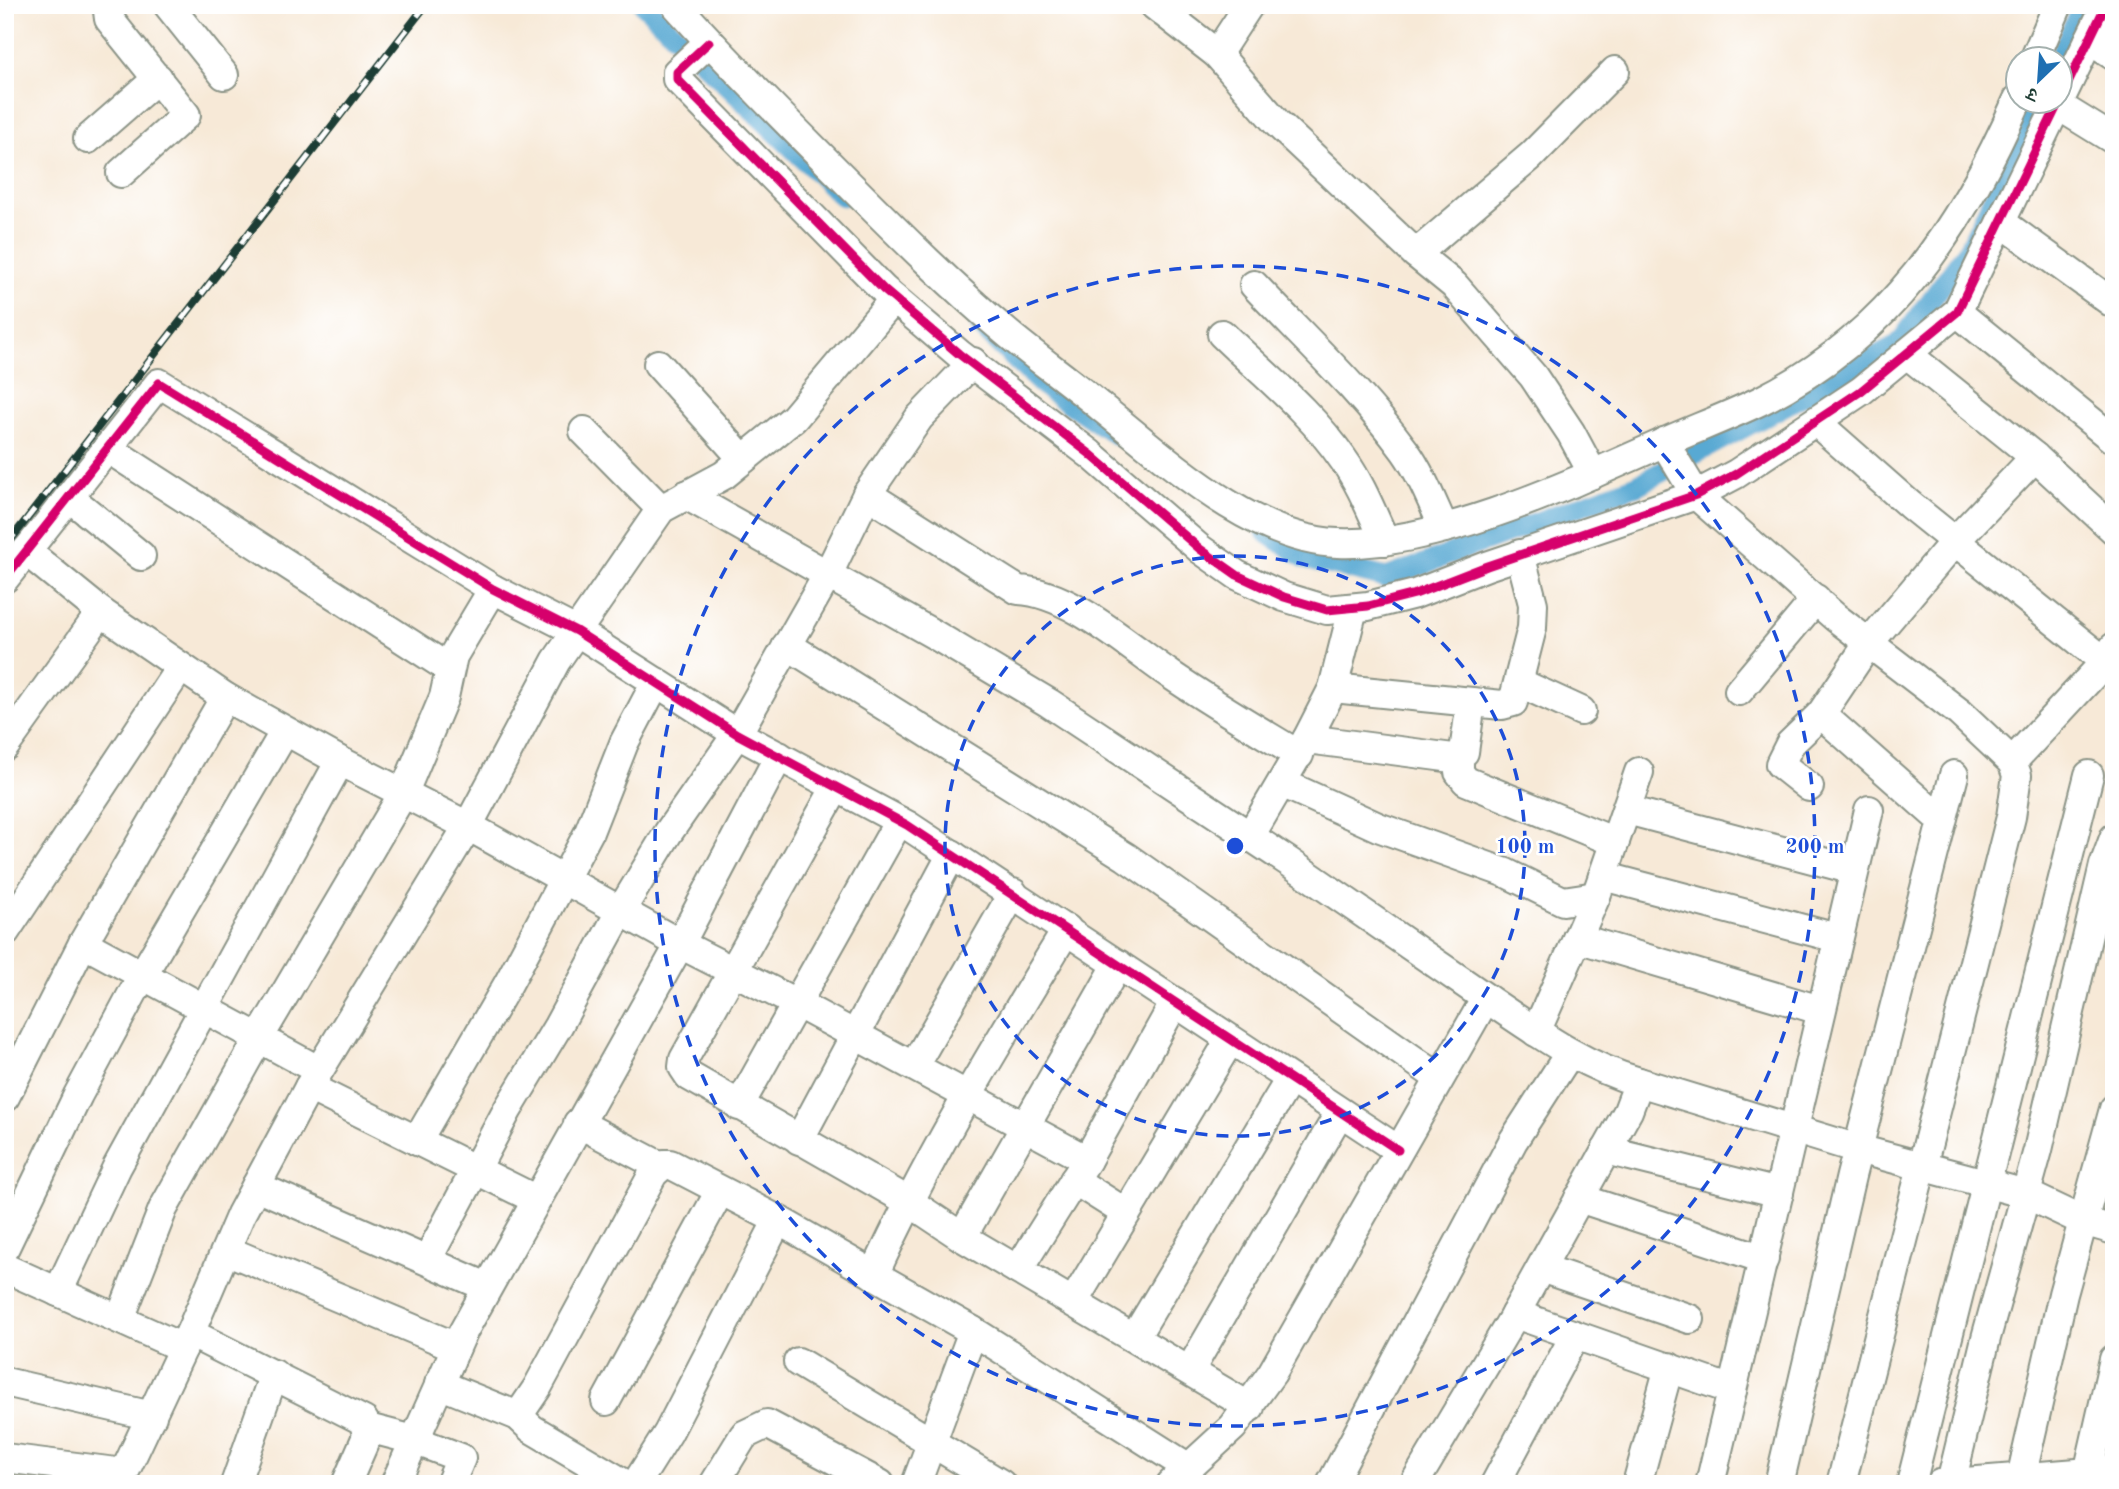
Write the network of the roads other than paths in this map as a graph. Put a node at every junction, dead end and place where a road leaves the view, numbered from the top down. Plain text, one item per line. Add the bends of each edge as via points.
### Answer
1 (114, 5) edge
2 (168, 5) edge
3 (676, 5) edge
4 (1154, 5) edge
5 (1249, 5) edge
6 (2058, 5) edge
7 (2106, 5) edge
8 (2089, 40) junction
9 (2040, 46) edge
10 (1217, 54) junction
11 (696, 55) junction
12 (2114, 55) edge
13 (1615, 71) dead end
14 (2074, 73) edge
15 (224, 75) dead end
16 (158, 78) junction
17 (2074, 115) edge
18 (2013, 116) edge
19 (2052, 116) edge
20 (88, 139) dead end
21 (2114, 140) edge
22 (121, 173) dead end
23 (1984, 220) junction
24 (1416, 254) junction
25 (1254, 285) dead end
26 (894, 299) junction
27 (2114, 304) edge
28 (1956, 312) junction
29 (1222, 334) dead end
30 (1907, 354) junction
31 (972, 362) junction
32 (658, 364) dead end
33 (1816, 422) junction
34 (584, 431) dead end
35 (2114, 440) edge
36 (107, 448) junction
37 (1668, 449) junction
38 (2035, 457) junction
39 (743, 459) junction
40 (1593, 474) junction
41 (1692, 489) junction
42 (867, 494) junction
43 (686, 495) junction
44 (69, 497) junction
45 (661, 509) junction
46 (1444, 528) junction
47 (2114, 530) edge
48 (1385, 541) junction
49 (1955, 541) junction
50 (26, 551) junction
51 (1520, 554) junction
52 (141, 556) dead end
53 (827, 576) junction
54 (5, 578) edge
55 (494, 589) junction
56 (1816, 599) junction
57 (1353, 609) junction
58 (101, 612) junction
59 (576, 631) junction
60 (1868, 644) junction
61 (788, 645) junction
62 (2111, 659) edge
63 (448, 667) junction
64 (180, 668) junction
65 (656, 682) junction
66 (1520, 683) junction
67 (1333, 688) junction
68 (1739, 691) dead end
69 (225, 697) junction
70 (1471, 702) junction
71 (1581, 711) dead end
72 (1821, 714) junction
73 (285, 731) junction
74 (737, 734) junction
75 (5, 746) edge
76 (1303, 747) junction
77 (779, 756) junction
78 (1459, 757) junction
79 (340, 761) junction
80 (2012, 762) junction
81 (1639, 772) dead end
82 (1954, 775) dead end
83 (2089, 775) dead end
84 (1282, 783) junction
85 (836, 787) junction
86 (1809, 787) dead end
87 (404, 792) junction
88 (1627, 810) junction
89 (1869, 810) dead end
90 (899, 821) junction
91 (1942, 821) junction
92 (468, 826) junction
93 (1249, 838) junction
94 (2114, 838) edge
95 (1615, 842) junction
96 (952, 854) junction
97 (1854, 870) junction
98 (563, 881) junction
99 (1600, 886) junction
100 (1013, 893) junction
101 (620, 912) junction
102 (1067, 929) junction
103 (5, 932) edge
104 (1577, 938) junction
105 (1837, 938) junction
106 (83, 943) junction
107 (680, 944) junction
108 (1118, 964) junction
109 (733, 970) junction
110 (143, 974) junction
111 (1486, 998) junction
112 (1175, 1002) junction
113 (796, 1003) junction
114 (202, 1007) junction
115 (1819, 1010) junction
116 (1536, 1032) junction
117 (854, 1034) junction
118 (259, 1038) junction
119 (1230, 1040) junction
120 (1569, 1054) junction
121 (914, 1066) junction
122 (1439, 1077) junction
123 (314, 1078) junction
124 (1290, 1079) junction
125 (1639, 1082) junction
126 (6, 1092) edge
127 (966, 1095) junction
128 (739, 1106) junction
129 (2114, 1109) edge
130 (1340, 1112) junction
131 (578, 1123) junction
132 (1024, 1126) junction
133 (1793, 1130) junction
134 (799, 1140) junction
135 (417, 1141) junction
136 (1858, 1149) junction
137 (1398, 1150) junction
138 (1606, 1150) junction
139 (1921, 1165) junction
140 (660, 1166) junction
141 (475, 1169) junction
142 (1080, 1170) junction
143 (1985, 1185) junction
144 (256, 1186) junction
145 (720, 1191) junction
146 (1780, 1193) junction
147 (2026, 1194) junction
148 (1579, 1198) junction
149 (535, 1199) junction
150 (908, 1201) junction
151 (1126, 1213) junction
152 (778, 1220) junction
153 (2083, 1221) junction
154 (2114, 1230) edge
155 (962, 1237) junction
156 (5, 1247) edge
157 (226, 1250) junction
158 (1764, 1259) junction
159 (426, 1261) junction
160 (5, 1268) edge
161 (1541, 1268) junction
162 (1018, 1270) junction
163 (874, 1275) junction
164 (487, 1287) junction
165 (58, 1292) junction
166 (1074, 1301) junction
167 (1515, 1314) junction
168 (1690, 1319) dead end
169 (120, 1320) junction
170 (973, 1331) junction
171 (1575, 1335) junction
172 (1135, 1337) junction
173 (187, 1341) junction
174 (456, 1347) junction
175 (2114, 1359) edge
176 (798, 1362) dead end
177 (1669, 1367) junction
178 (1190, 1370) junction
179 (274, 1374) junction
180 (5, 1382) edge
181 (439, 1384) junction
182 (1732, 1390) junction
183 (606, 1401) dead end
184 (1250, 1407) junction
185 (152, 1416) junction
186 (518, 1416) junction
187 (368, 1428) junction
188 (414, 1440) junction
189 (932, 1442) junction
190 (5, 1458) edge
191 (2101, 1471) edge
192 (1180, 1476) edge
193 (121, 1478) edge
194 (2021, 1478) junction
195 (2057, 1479) edge
196 (1946, 1483) edge
197 (235, 1484) edge
198 (346, 1484) edge
199 (395, 1484) edge
200 (450, 1484) edge
201 (625, 1484) edge
202 (636, 1484) edge
203 (714, 1484) edge
204 (880, 1484) edge
205 (916, 1484) edge
206 (1001, 1484) edge
207 (1331, 1484) edge
208 (1413, 1484) edge
209 (1495, 1484) edge
210 (1637, 1484) edge
211 (1710, 1484) edge
212 (1779, 1484) edge
213 (1841, 1484) edge
214 (1911, 1484) edge

1 - 16 street via 108,19
2 - 15 street
3 - 11 street
4 - 10 street
5 - 10 street
6 - 9 street
7 - 8 street
8 - 12 street
8 - 14 street
10 - 24 street via 1278,123
11 - 26 street via 677,79
11 - 48 street via 1006,332 1165,458 1245,513 1296,537 1337,543
13 - 24 street via 1522,164
16 - 20 street
16 - 22 street via 186,116
17 - 21 street
18 - 23 street
19 - 23 street
23 - 27 street
23 - 28 street
23 - 37 street via 1941,246 1909,286 1836,353 1762,400
24 - 40 street via 1454,285 1533,376
25 - 46 street via 1406,452
26 - 31 street
26 - 39 street via 794,418
28 - 30 street
28 - 35 street
29 - 48 street via 1321,430 1359,484
30 - 33 street
30 - 38 street
31 - 42 street via 919,418
31 - 57 street via 1090,454 1174,529 1237,575 1305,604 1327,610
32 - 39 street
33 - 41 street via 1736,474
33 - 49 street
34 - 45 street
36 - 44 street
36 - 55 street via 159,383
36 - 63 street
37 - 40 street
37 - 41 street
38 - 47 street
38 - 49 street
39 - 43 street
40 - 46 street
41 - 51 street
41 - 56 street
42 - 53 street
42 - 76 street via 1018,590 1036,591 1063,602 1172,676
43 - 45 street
43 - 53 street
44 - 50 street
44 - 52 street
45 - 59 street
46 - 48 street
49 - 60 street
49 - 62 street
50 - 54 street
50 - 58 street
51 - 57 street via 1415,594
51 - 66 street via 1533,604
53 - 61 street
53 - 93 street via 1049,703
55 - 59 street
55 - 63 street
56 - 60 street
56 - 68 street
57 - 67 street
58 - 64 street
58 - 75 street
59 - 65 street
59 - 92 street
60 - 72 street
60 - 80 street via 1960,713
61 - 74 street
61 - 122 street via 1126,857
62 - 80 street
63 - 87 street via 444,697
64 - 69 street
64 - 103 street
65 - 74 street
65 - 98 street
66 - 70 street via 1509,705
66 - 71 street
67 - 70 street
67 - 76 street
69 - 73 street
69 - 106 street
70 - 78 street via 1466,744
72 - 86 street via 1790,744 1780,764
72 - 91 street
73 - 79 street
73 - 110 street
74 - 77 street
74 - 101 street
76 - 78 street
76 - 84 street
77 - 85 street
77 - 107 street
78 - 95 street via 1459,772 1466,781
79 - 87 street
79 - 114 street
80 - 139 street via 2017,775 2011,817
81 - 88 street
82 - 91 street
83 - 143 street
84 - 93 street
84 - 99 street via 1378,827 1506,873 1563,901
85 - 90 street
85 - 109 street
87 - 92 street
87 - 118 street
88 - 95 street
88 - 97 street
89 - 97 street
90 - 96 street
90 - 113 street
91 - 136 street
92 - 98 street
92 - 123 street
93 - 111 street
94 - 147 street
95 - 99 street
96 - 100 street
96 - 117 street
97 - 105 street
98 - 101 street
98 - 135 street
99 - 104 street
99 - 105 street
100 - 102 street
100 - 121 street
101 - 107 street
101 - 141 street
102 - 108 street
102 - 127 street
104 - 115 street
104 - 116 street
105 - 115 street
106 - 110 street
106 - 126 street
107 - 109 street
107 - 131 street
108 - 112 street
108 - 132 street
109 - 113 street
109 - 128 street via 683,1067 689,1076
110 - 114 street
110 - 156 street
111 - 116 street
111 - 122 street
112 - 119 street
112 - 142 street
113 - 117 street
113 - 128 street
114 - 118 street
114 - 165 street via 117,1167
115 - 133 street
116 - 120 street
117 - 121 street
117 - 134 street
118 - 123 street
118 - 169 street via 163,1209
119 - 124 street
119 - 151 street
120 - 125 street
120 - 207 street via 1513,1141
121 - 127 street
122 - 137 street
123 - 135 street
123 - 144 street
124 - 130 street
124 - 172 street
125 - 133 street
125 - 138 street
127 - 132 street
127 - 150 street
128 - 134 street
129 - 153 street
130 - 137 street
130 - 178 street
131 - 140 street
131 - 149 street
132 - 142 street
132 - 155 street
133 - 136 street
133 - 146 street
134 - 150 street
135 - 141 street
136 - 139 street
136 - 212 street
137 - 184 street
138 - 146 street
138 - 148 street
139 - 143 street
139 - 213 street
140 - 145 street via 670,1164
140 - 186 street
141 - 149 street
141 - 159 street
142 - 151 street
142 - 162 street
143 - 147 street
143 - 214 street
144 - 157 street
144 - 159 street
145 - 152 street
145 - 183 street
146 - 158 street
147 - 153 street
147 - 196 street
148 - 158 street
148 - 161 street
149 - 164 street
150 - 155 street
150 - 163 street
151 - 166 street
152 - 163 street
152 - 202 street via 668,1433
153 - 154 street
153 - 194 street
155 - 162 street
157 - 173 street
157 - 174 street
158 - 182 street
159 - 164 street
160 - 165 street
161 - 167 street
161 - 168 street
162 - 166 street
163 - 170 street
164 - 174 street
165 - 169 street
166 - 172 street
167 - 171 street
167 - 208 street
169 - 173 street
170 - 189 street
170 - 192 street
171 - 177 street
171 - 209 street
172 - 178 street
173 - 179 street
173 - 185 street
174 - 181 street
175 - 191 street
176 - 189 street
177 - 182 street
177 - 210 street
178 - 184 street
179 - 187 street via 357,1414
179 - 197 street
180 - 185 street
181 - 186 street
181 - 188 street
182 - 211 street
184 - 192 street
185 - 193 street
186 - 201 street
187 - 188 street
187 - 198 street
188 - 199 street
188 - 200 street via 461,1458
189 - 205 street
189 - 206 street
190 - 193 street
191 - 195 street
194 - 195 street
194 - 196 street
203 - 204 street via 744,1435 767,1424

